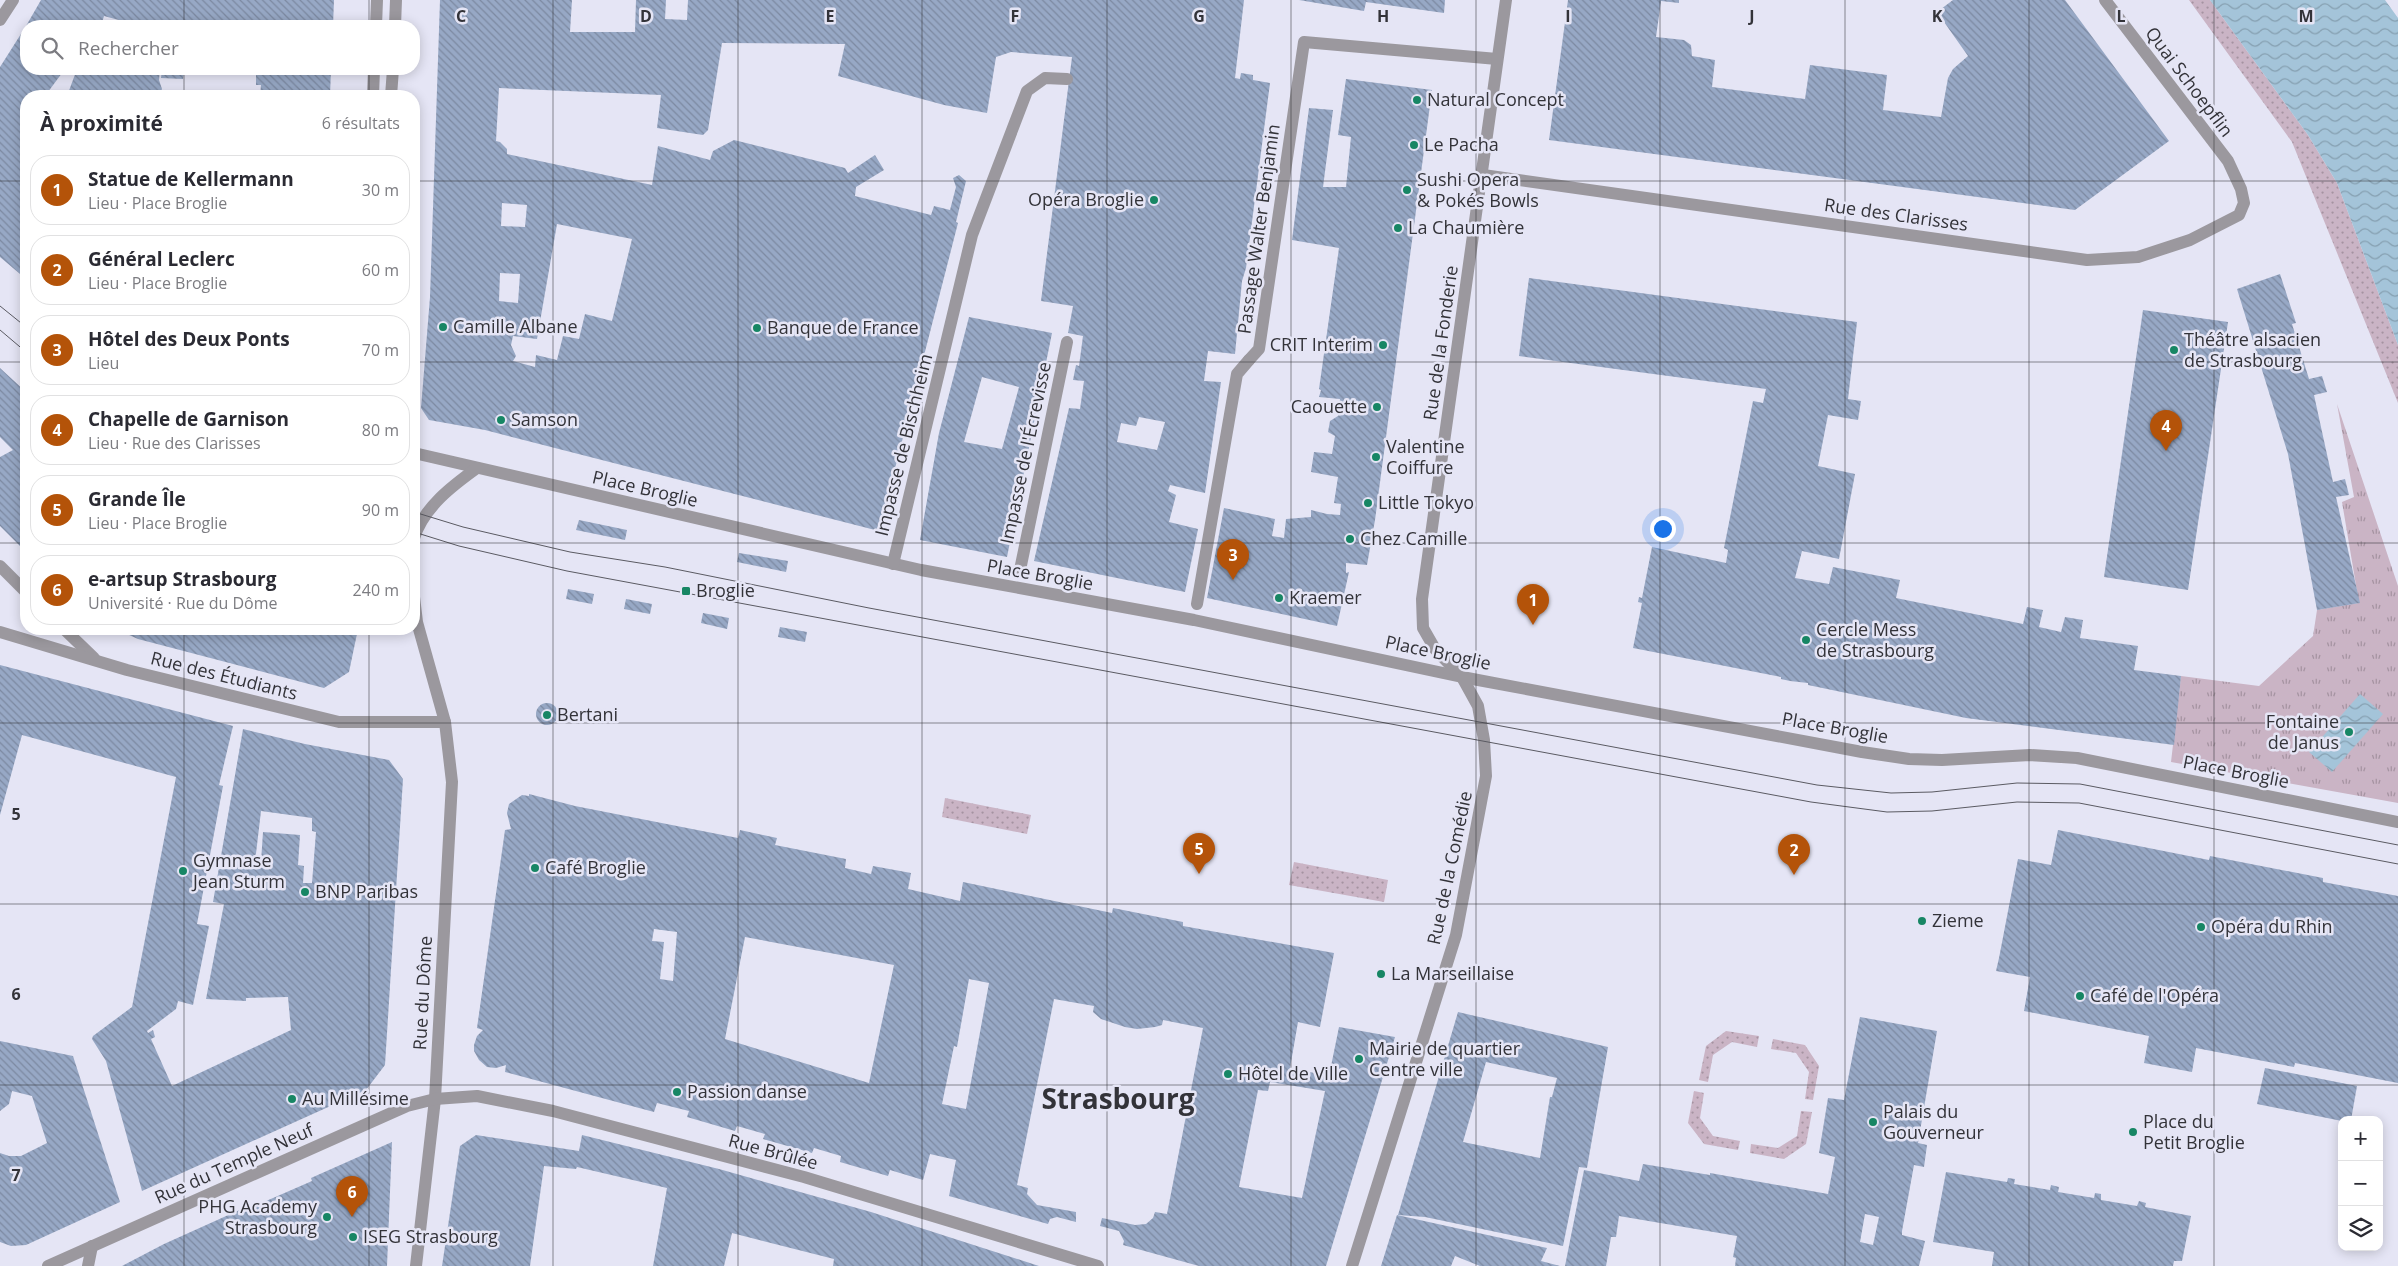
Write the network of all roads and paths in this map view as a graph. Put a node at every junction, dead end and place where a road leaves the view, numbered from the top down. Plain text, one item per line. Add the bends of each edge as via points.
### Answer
1 (13, 0) edge
2 (376, 0) edge
3 (396, 0) edge
4 (1506, 0) edge
5 (2105, 0) edge
6 (0, 20) edge
7 (376, 20) edge
8 (395, 20) edge
9 (1497, 59) junction
10 (374, 75) edge
11 (393, 75) edge
12 (1067, 79) dead end
13 (373, 90) edge
14 (392, 90) edge
15 (2228, 161) joint
16 (1483, 174) junction
17 (1067, 342) dead end
18 (420, 455) edge
19 (478, 468) junction
20 (420, 527) edge
21 (893, 564) junction
22 (0, 566) edge
23 (1020, 570) dead end
24 (20, 586) edge
25 (1196, 604) dead end
26 (0, 632) edge
27 (420, 633) edge
28 (70, 635) edge
29 (96, 660) junction
30 (1462, 677) junction
31 (445, 722) junction
32 (2398, 822) edge
33 (435, 1099) junction
34 (92, 1246) junction
35 (48, 1266) edge
36 (88, 1266) edge
37 (416, 1266) edge
38 (1098, 1266) edge
39 (1352, 1266) edge

1 - 6 street
2 - 7 street
3 - 8 street
4 - 9 street, Rue de la Fonderie
5 - 15 street, Quai Schoepflin
9 - 16 street, Rue de la Fonderie
9 - 25 street, Passage Walter Benjamin via 1304,42 1259,349 1237,374
10 - 13 street
11 - 14 street
12 - 21 street, Impasse de Bischheim via 1046,78 1027,91 972,235
15 - 16 street, Rue des Clarisses via 2244,203 2239,215 2190,240 2138,257 2113,260 2087,260
16 - 30 street, Rue de la Fonderie via 1422,599 1423,628 1435,650
17 - 23 street, Impasse de l'Écrevisse
18 - 19 street, Place Broglie
19 - 20 street via 437,501
19 - 21 street, Place Broglie
21 - 30 street, Place Broglie via 1194,620
22 - 24 street
26 - 29 street, Rue des Étudiants
27 - 31 street
28 - 29 street
29 - 31 street, Rue des Étudiants via 339,722
30 - 32 street, Place Broglie via 1909,759 2030,755 2077,758
30 - 39 street, Rue de la Comédie via 1478,706 1481,721 1486,776 1483,794 1456,935
31 - 33 street, Rue du Dôme via 452,782
33 - 34 street, Rue du Temple Neuf via 407,1106
33 - 37 street, Rue du Dôme
33 - 38 street, Rue Brûlée via 477,1096 553,1111 804,1177
34 - 35 street, Rue du Temple Neuf
34 - 36 street

